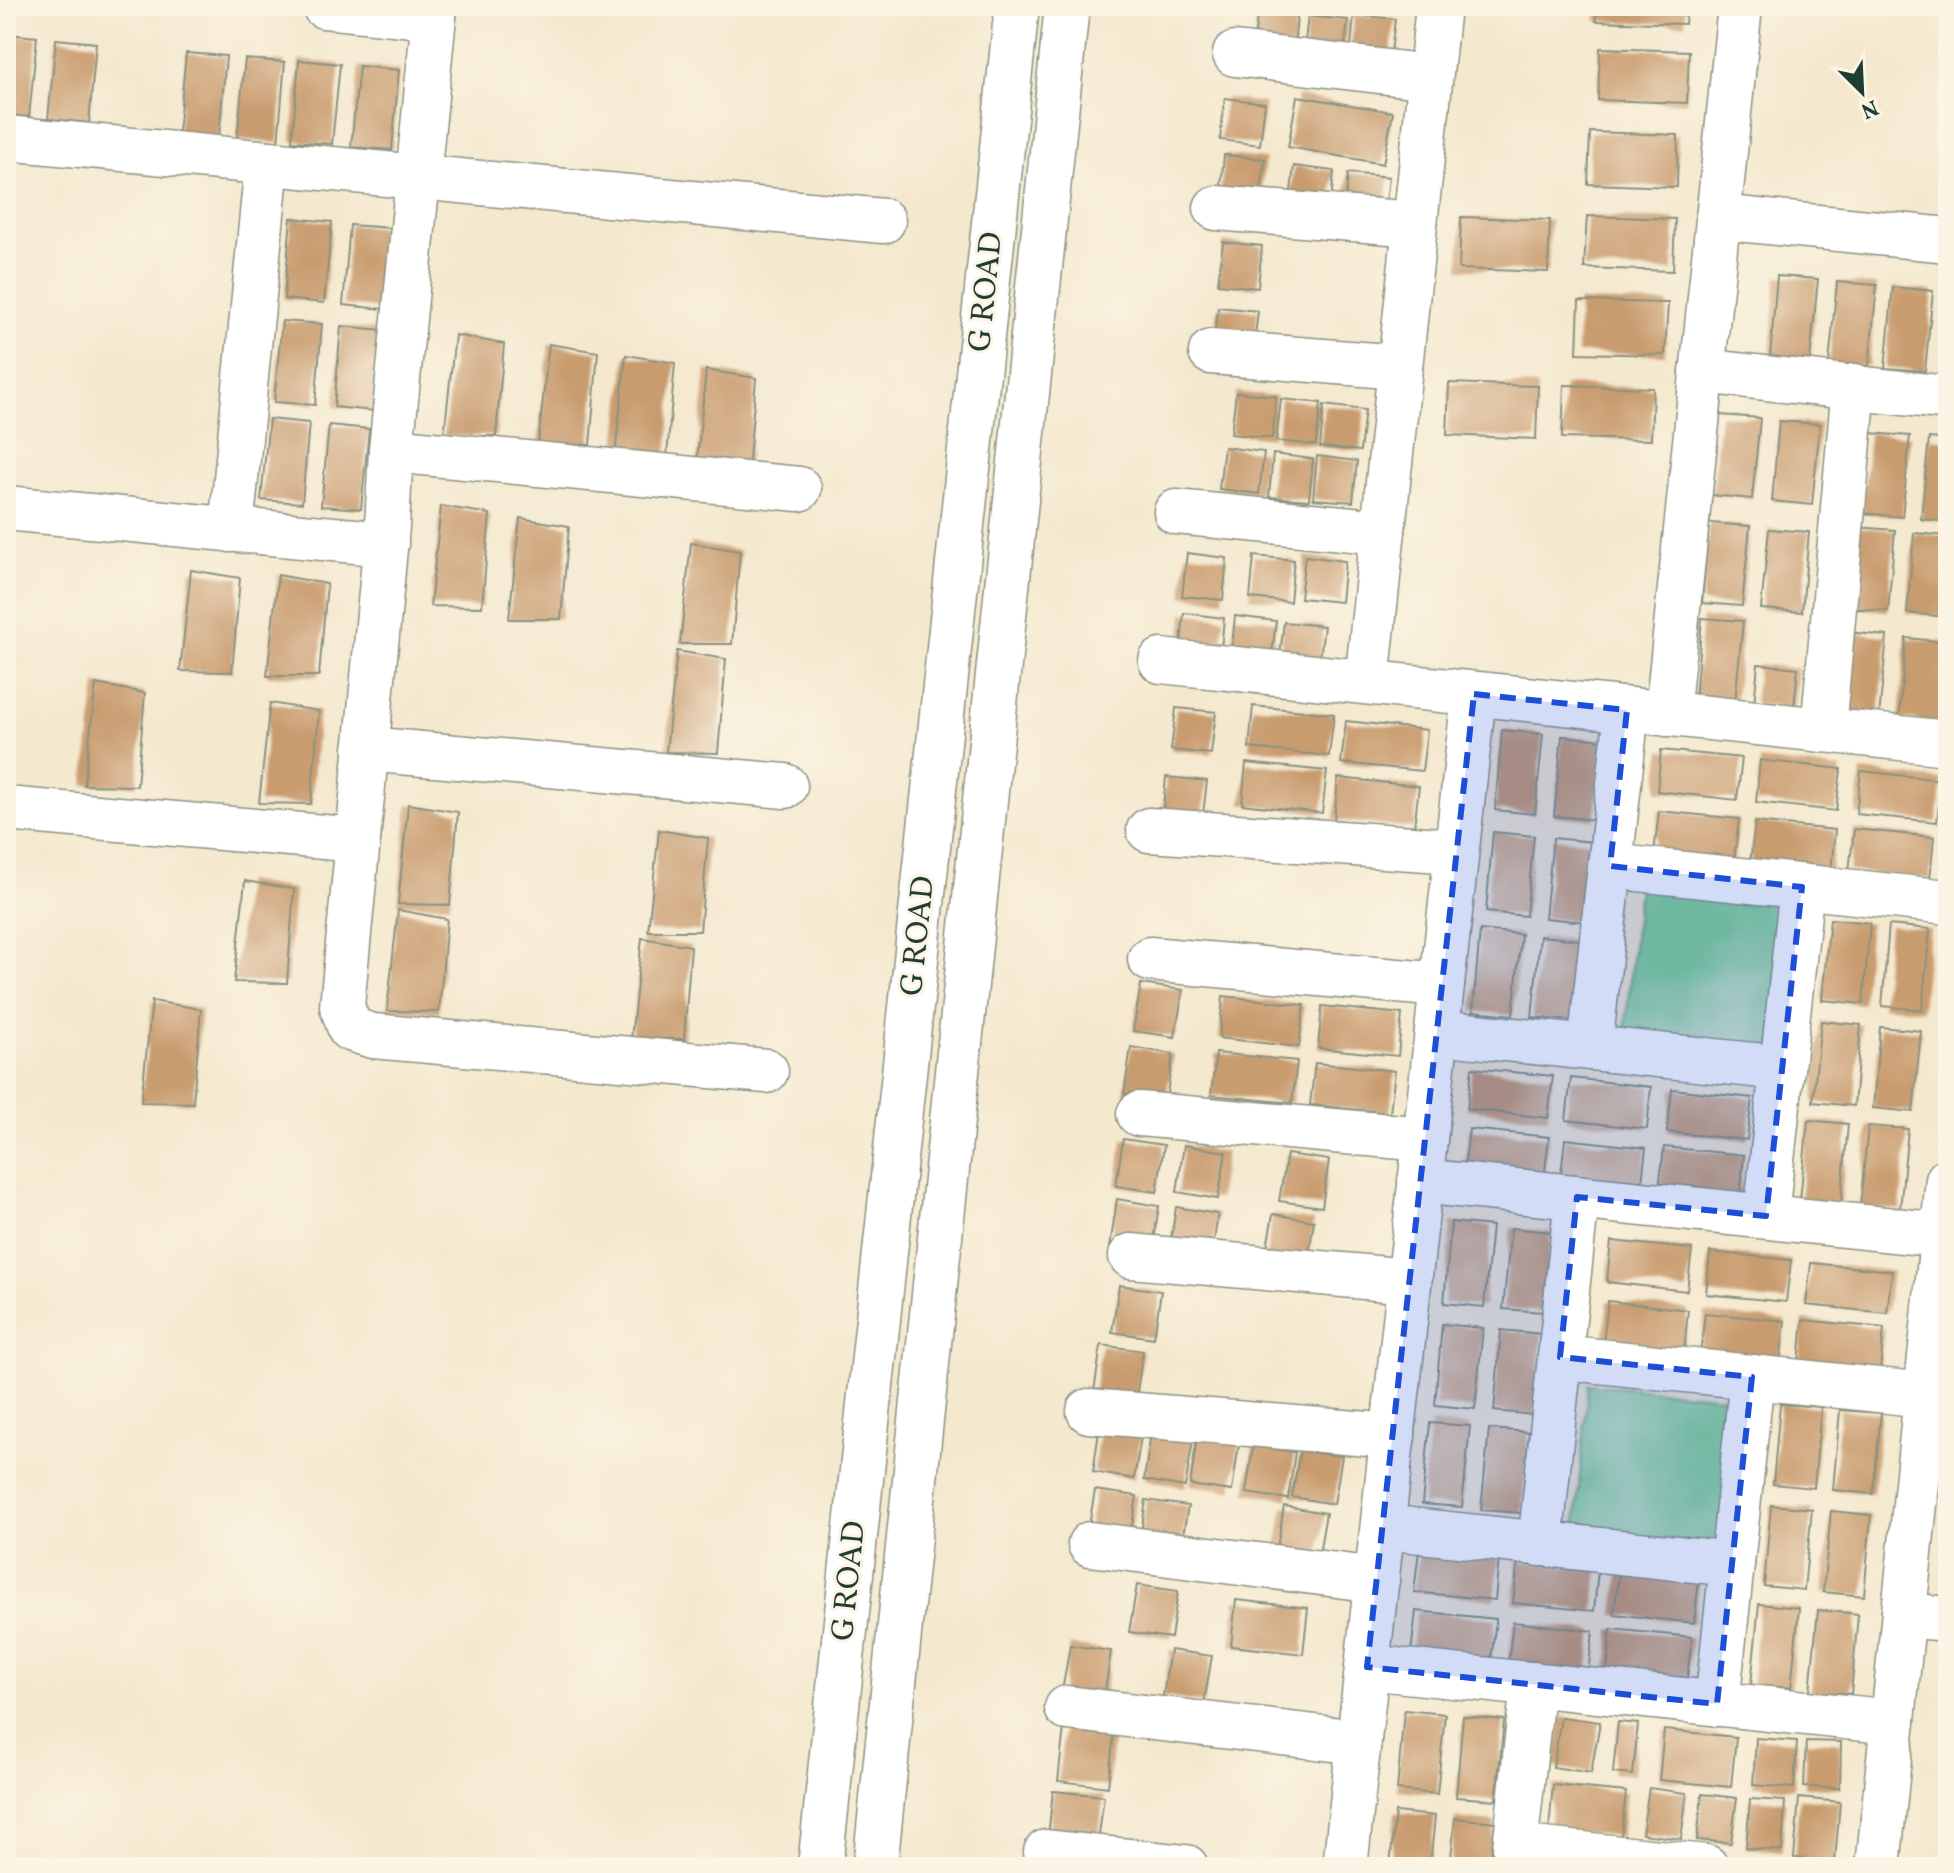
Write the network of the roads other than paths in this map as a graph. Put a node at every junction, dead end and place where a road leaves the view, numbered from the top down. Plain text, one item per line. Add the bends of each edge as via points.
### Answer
1 (324, 6) edge
2 (1017, 6) edge
3 (1067, 6) edge
4 (1438, 6) edge
5 (1740, 6) edge
6 (435, 11) edge
7 (1235, 54) dead end
8 (1430, 77) junction
9 (6, 138) edge
10 (267, 163) junction
11 (418, 177) junction
12 (1216, 208) dead end
13 (1718, 217) junction
14 (883, 221) dead end
15 (1415, 224) junction
16 (1948, 240) edge
17 (1211, 352) dead end
18 (1400, 367) junction
19 (1702, 371) junction
20 (1854, 386) junction
21 (1948, 398) edge
22 (391, 450) junction
23 (799, 489) dead end
24 (6, 508) edge
25 (1176, 512) dead end
26 (231, 530) junction
27 (1383, 532) junction
28 (386, 544) junction
29 (1161, 661) dead end
30 (1367, 682) junction
31 (1474, 694) junction
32 (1647, 712) junction
33 (1823, 730) junction
34 (1948, 743) edge
35 (366, 749) junction
36 (785, 786) dead end
37 (6, 809) edge
38 (1149, 830) dead end
39 (358, 840) junction
40 (1456, 851) junction
41 (1610, 866) junction
42 (1802, 887) junction
43 (1948, 902) edge
44 (1150, 959) dead end
45 (1442, 985) junction
46 (1437, 1032) junction
47 (1590, 1048) junction
48 (1782, 1068) junction
49 (766, 1071) dead end
50 (1139, 1114) dead end
51 (1423, 1160) junction
52 (1948, 1180) edge
53 (1577, 1197) junction
54 (1766, 1216) junction
55 (1131, 1256) dead end
56 (1943, 1260) edge
57 (1409, 1281) junction
58 (1560, 1357) junction
59 (1752, 1377) junction
60 (1926, 1395) junction
61 (1089, 1411) dead end
62 (1393, 1436) junction
63 (1383, 1527) junction
64 (1090, 1544) dead end
65 (1540, 1544) junction
66 (1732, 1564) junction
67 (1377, 1580) junction
68 (1904, 1615) junction
69 (1948, 1619) edge
70 (1367, 1667) junction
71 (1533, 1684) junction
72 (1717, 1704) junction
73 (1067, 1708) dead end
74 (1893, 1722) junction
75 (1359, 1742) junction
76 (1046, 1852) dead end
77 (1514, 1857) edge
78 (820, 1867) edge
79 (875, 1867) edge
80 (1186, 1867) edge
81 (1345, 1867) edge
82 (1698, 1867) edge
83 (1706, 1867) edge
84 (1878, 1867) edge

1 - 6 street
2 - 78 street, G ROAD
3 - 79 street, G ROAD
4 - 8 street
5 - 13 street
6 - 11 street
7 - 8 street
8 - 15 street
9 - 10 street
10 - 11 street
10 - 26 street
11 - 14 street
11 - 22 street
12 - 15 street
13 - 16 street
13 - 19 street
15 - 18 street
17 - 18 street
18 - 27 street
19 - 20 street
19 - 32 street
20 - 21 street
20 - 33 street
22 - 23 street
22 - 28 street
24 - 26 street
25 - 27 street
26 - 28 street
27 - 30 street
28 - 35 street
29 - 30 street
30 - 31 street
31 - 32 street
31 - 40 street
32 - 33 street
32 - 41 street
33 - 34 street
35 - 36 street
35 - 39 street
37 - 39 street
38 - 40 street
39 - 49 street via 342,1006 350,1029 373,1036
40 - 45 street
41 - 42 street
41 - 47 street
42 - 43 street
42 - 48 street
44 - 45 street
45 - 46 street
46 - 47 street
46 - 51 street
47 - 48 street
48 - 54 street
50 - 51 street
51 - 53 street
51 - 57 street
52 - 56 street
53 - 54 street
53 - 58 street
54 - 56 street
55 - 57 street
56 - 60 street
57 - 62 street
58 - 59 street
58 - 65 street
59 - 60 street
59 - 66 street
60 - 68 street
61 - 62 street
62 - 63 street
63 - 65 street
63 - 67 street
64 - 67 street
65 - 66 street
66 - 72 street
67 - 70 street
68 - 69 street
68 - 74 street
70 - 71 street
70 - 75 street
71 - 72 street
71 - 77 street
72 - 74 street
73 - 75 street
74 - 84 street
75 - 81 street
76 - 80 street
77 - 82 street
82 - 83 street

